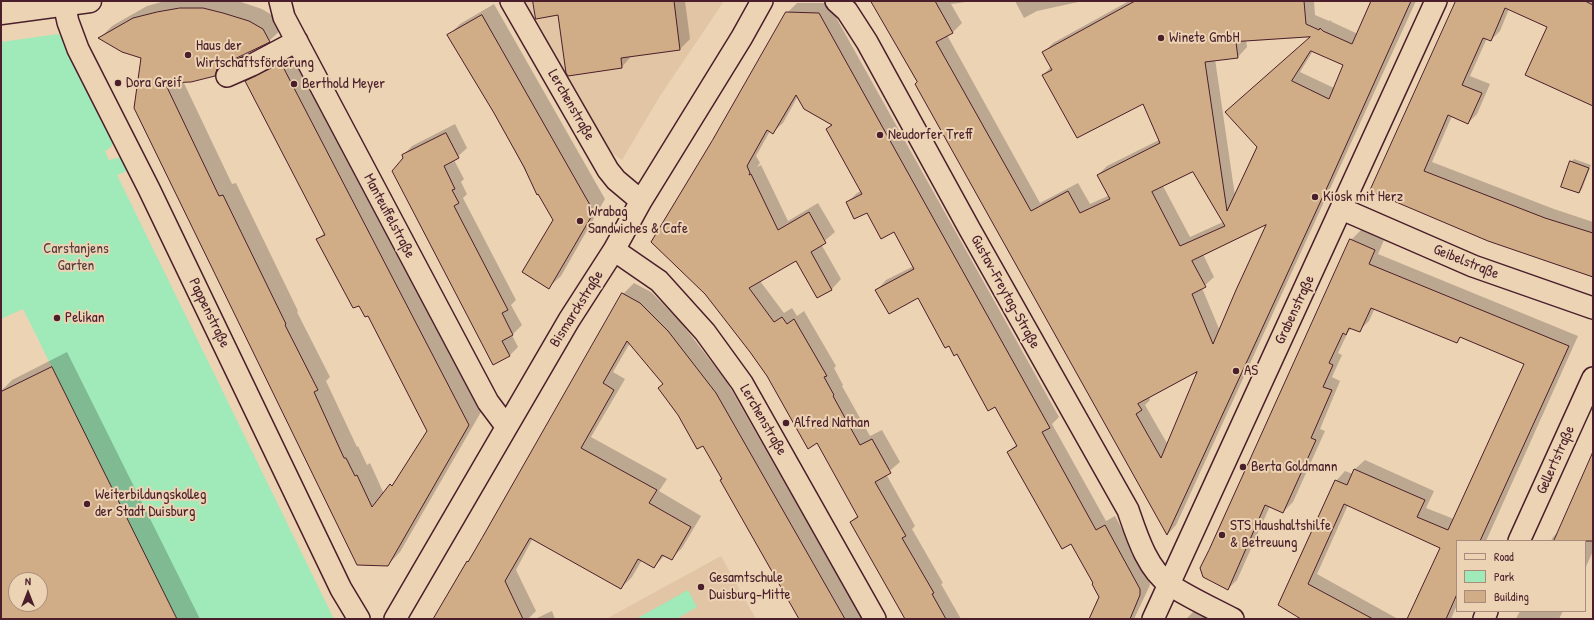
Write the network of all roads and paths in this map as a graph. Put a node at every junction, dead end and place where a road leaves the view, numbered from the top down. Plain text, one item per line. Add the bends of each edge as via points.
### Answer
1 (90, 1) edge
2 (280, 1) edge
3 (511, 1) edge
4 (762, 1) edge
5 (836, 1) edge
6 (1436, 1) edge
7 (1, 13) edge
8 (66, 13) junction
9 (297, 41) junction
10 (227, 76) dead end
11 (641, 201) junction
12 (1342, 209) junction
13 (614, 250) junction
14 (1593, 308) edge
15 (1593, 378) edge
16 (506, 426) junction
17 (1519, 540) edge
18 (1169, 584) junction
19 (359, 619) edge
20 (396, 619) edge
21 (875, 619) edge
22 (1153, 619) edge
23 (1233, 619) edge

1 - 8 main road
2 - 9 street, Manteuffelstraße via 284,17
3 - 11 street, Lerchenstraße via 608,170
4 - 11 street, Bismarckstraße
5 - 18 street, Gustav-Freytag-Straße via 847,11 867,42 1128,510 1140,544 1157,571
6 - 12 street, Grabenstraße
7 - 8 main road
8 - 19 street, Pappenstraße via 78,49 175,243 341,589
9 - 10 street
9 - 16 street, Manteuffelstraße via 488,402
11 - 13 street, Bismarckstraße
12 - 14 street, Geibelstraße via 1473,266
12 - 18 street, Grabenstraße
13 - 16 street, Bismarckstraße
13 - 21 street, Lerchenstraße via 659,281 705,332 742,383
15 - 17 street, Gellertstraße
16 - 20 street, Bismarckstraße
18 - 22 street, Grabenstraße
18 - 23 street, Gustav-Freytag-Straße

